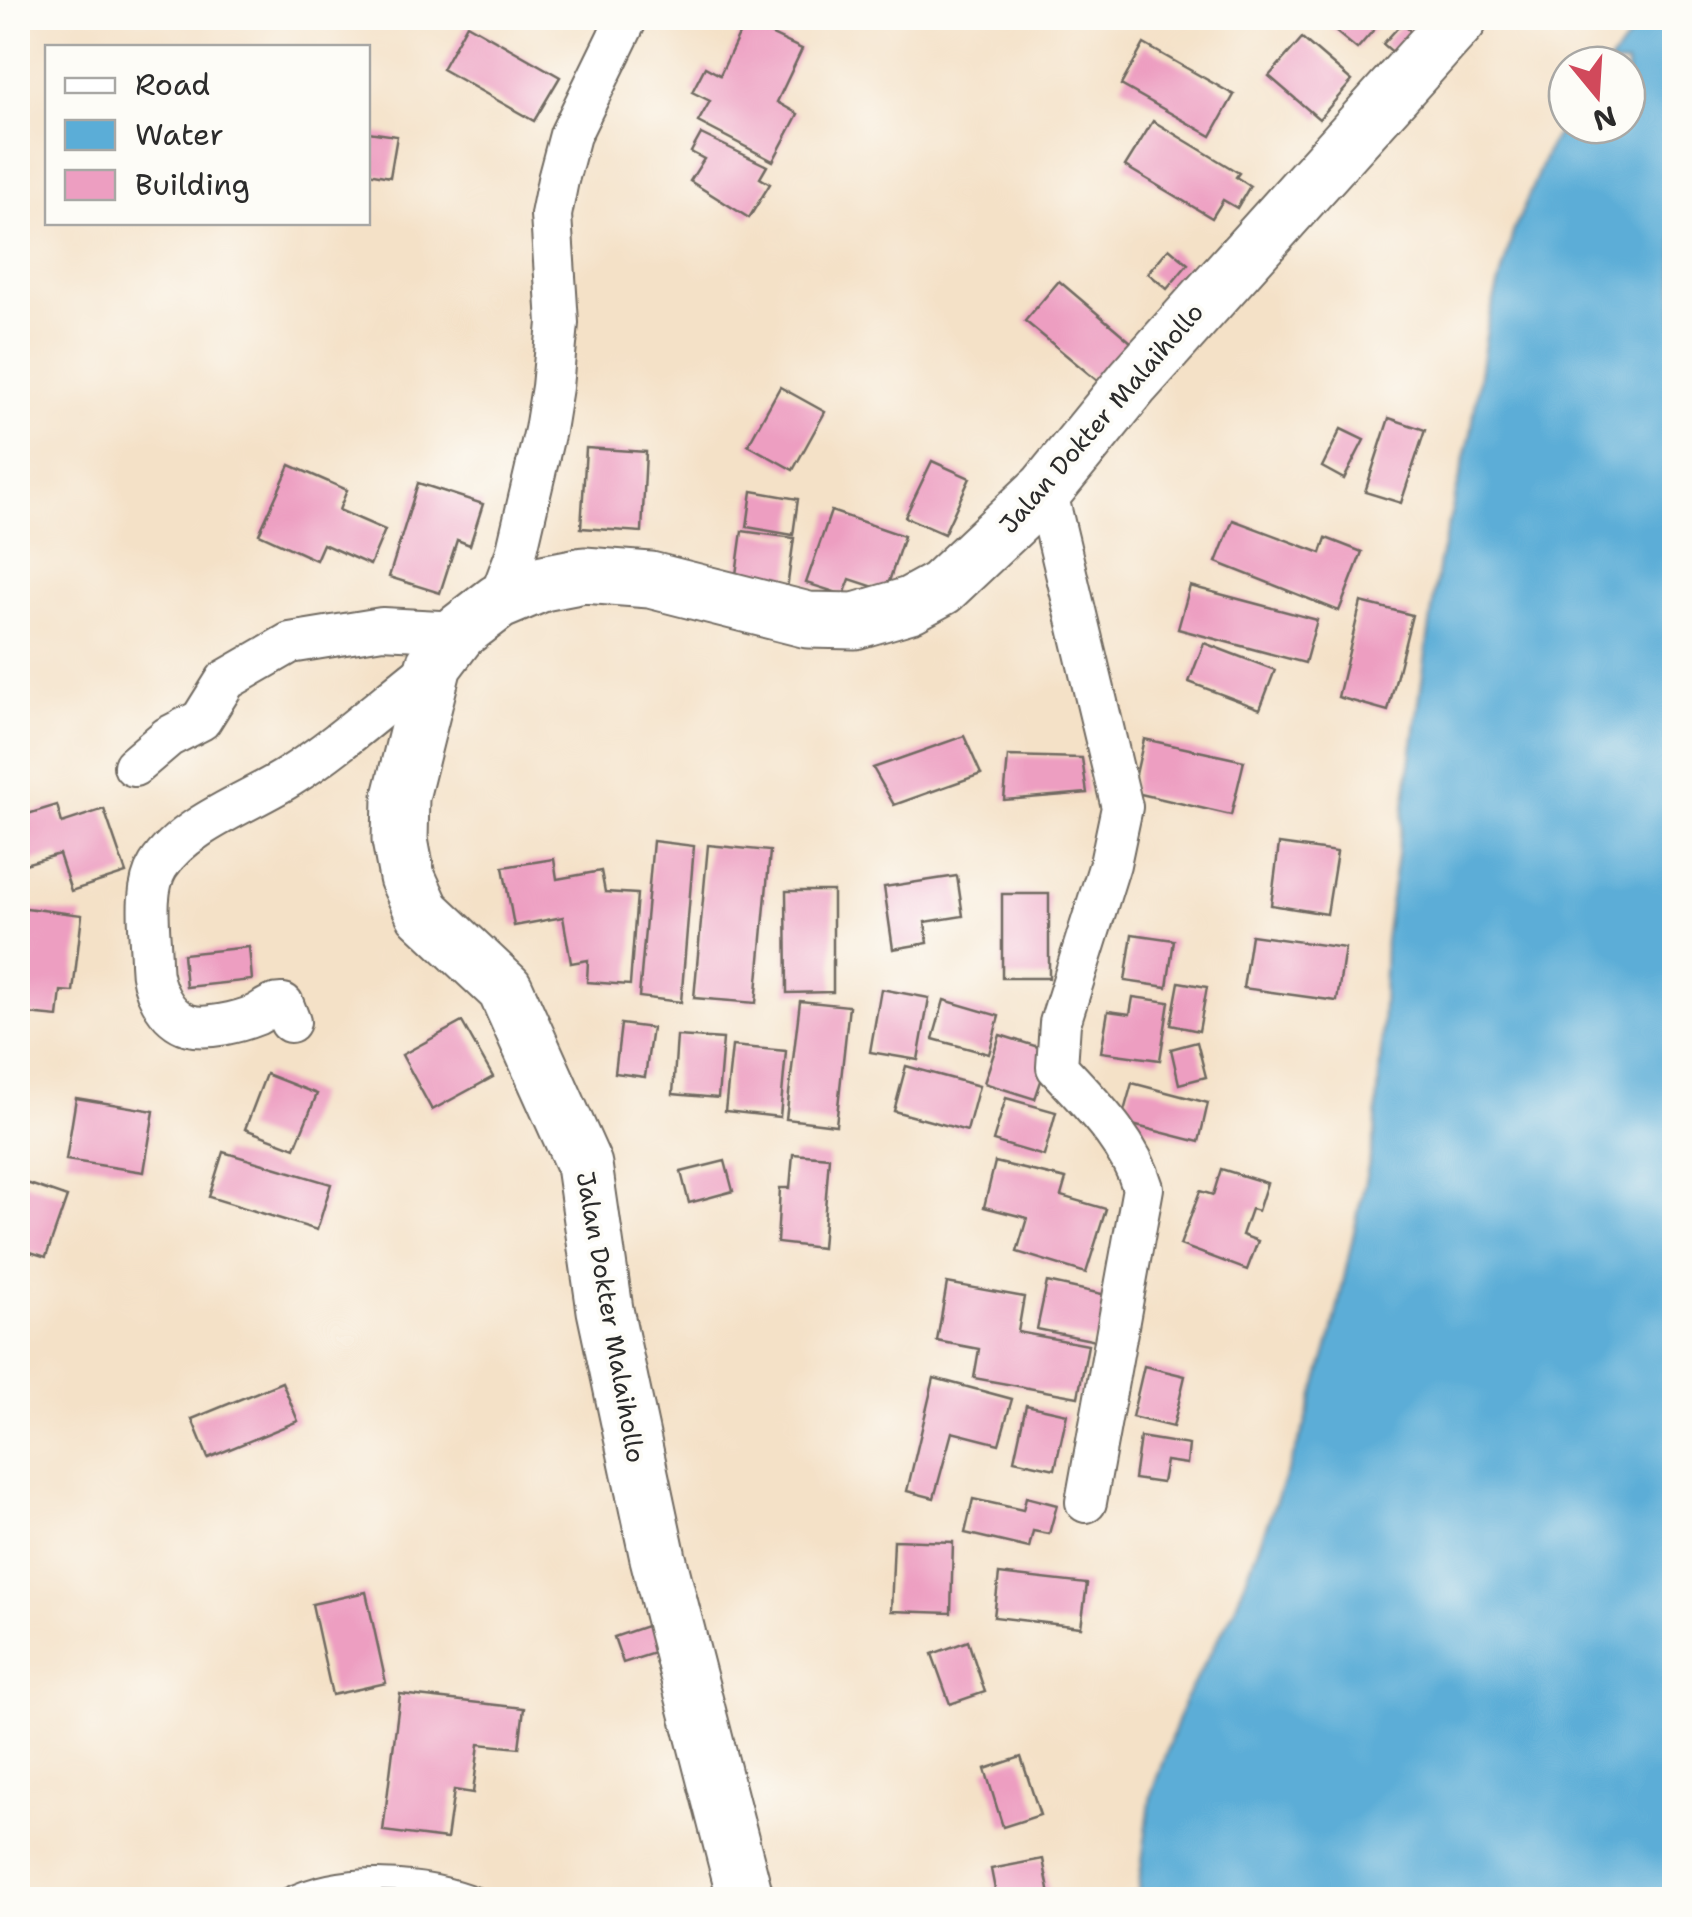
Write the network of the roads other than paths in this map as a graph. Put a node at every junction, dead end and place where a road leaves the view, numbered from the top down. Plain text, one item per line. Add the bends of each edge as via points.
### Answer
1 (627, 18) edge
2 (1460, 18) edge
3 (1046, 489) junction
4 (464, 633) junction
5 (134, 766) dead end
6 (290, 1022) dead end
7 (1086, 1502) dead end
8 (285, 1900) edge
9 (482, 1900) edge
10 (746, 1900) edge

1 - 4 street via 570,134 558,180 551,215 558,324 552,387 516,554
2 - 3 main road, Jalan Dokter Malaihollo via 1132,382
3 - 4 main road, Jalan Dokter Malaihollo via 941,588 910,605 855,620 808,620 650,580 584,574 542,583
3 - 7 street via 1122,807 1060,1024 1057,1067 1136,1163 1143,1188
4 - 5 street via 382,628 290,643 226,680 201,720
4 - 6 street via 290,777 223,811 158,866 150,890 151,974 161,1002 192,1026 237,1021 275,1004 283,1004
4 - 10 main road, Jalan Dokter Malaihollo via 401,797 407,877 423,912 505,989 584,1165 605,1310 654,1541
8 - 9 lane via 344,1882 386,1880

